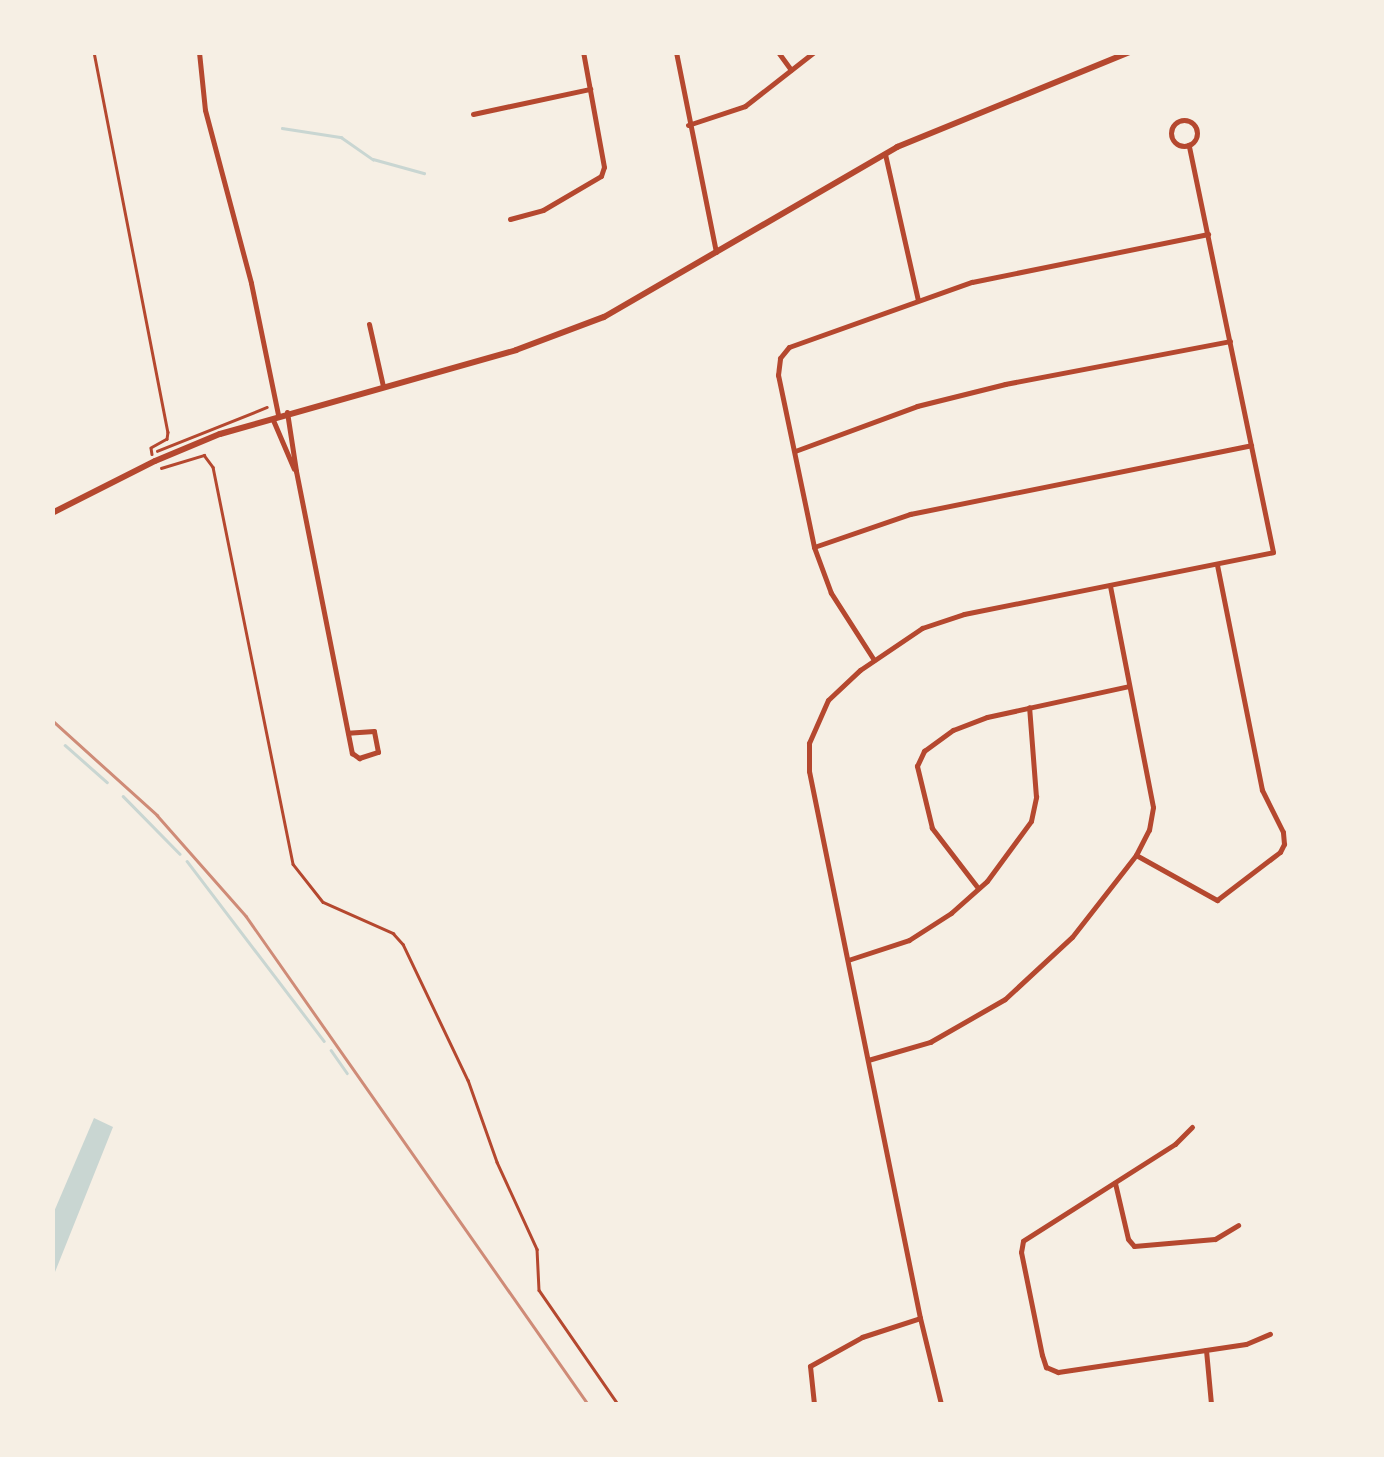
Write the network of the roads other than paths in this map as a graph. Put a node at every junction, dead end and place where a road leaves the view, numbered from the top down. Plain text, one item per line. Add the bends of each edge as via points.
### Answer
1 (199, 52) edge
2 (583, 52) edge
3 (676, 52) edge
4 (778, 52) edge
5 (814, 52) edge
6 (1130, 52) edge
7 (792, 70) junction
8 (590, 89) junction
9 (473, 114) dead end
10 (688, 125) junction
11 (1189, 145) junction
12 (885, 154) junction
13 (510, 219) dead end
14 (1208, 234) junction
15 (717, 254) junction
16 (918, 300) junction
17 (369, 324) dead end
18 (1230, 340) junction
19 (382, 386) junction
20 (279, 415) junction
21 (1251, 445) junction
22 (796, 451) junction
23 (296, 471) junction
24 (52, 513) edge
25 (814, 547) junction
26 (1217, 564) junction
27 (1110, 585) junction
28 (874, 660) junction
29 (1130, 686) junction
30 (1029, 706) junction
31 (348, 733) junction
32 (1136, 855) junction
33 (978, 888) junction
34 (848, 960) junction
35 (868, 1060) junction
36 (1192, 1127) dead end
37 (1114, 1183) junction
38 (1238, 1226) dead end
39 (920, 1318) junction
40 (1270, 1334) dead end
41 (1206, 1350) junction
42 (814, 1404) edge
43 (942, 1404) edge
44 (1211, 1404) edge

1 - 20 street via 206,110
2 - 8 street
3 - 10 street
4 - 7 street
5 - 7 street
6 - 12 street
7 - 10 street via 744,106
8 - 9 street
8 - 13 street via 602,176 543,210
10 - 15 street
11 - 11 street via 1196,128 1178,122 1172,137
11 - 14 street
12 - 15 street
12 - 16 street
14 - 16 street via 980,280
14 - 18 street
15 - 19 street via 578,328
16 - 22 street via 789,347 780,358
17 - 19 street
18 - 21 street
18 - 22 street via 917,406
19 - 20 street
20 - 23 street
20 - 23 street
20 - 24 street via 159,459
21 - 25 street via 910,514
21 - 26 street via 1272,552
22 - 25 street
23 - 31 street
25 - 28 street via 831,593
26 - 27 street
26 - 32 street via 1262,790 1284,844 1216,900
27 - 28 street via 964,614 922,628
27 - 29 street
28 - 34 street via 828,700 809,743
29 - 30 street
29 - 32 street via 1153,807
30 - 33 street via 1036,798 1031,821
30 - 33 street via 953,730 924,751 917,766 932,828
31 - 31 street via 356,758 378,752 374,731
32 - 35 street via 1072,937 1005,999 930,1042
33 - 34 street via 909,940
34 - 35 street
35 - 39 street
36 - 37 street
37 - 38 street via 1134,1246 1215,1239
37 - 41 street via 1023,1242 1046,1367 1058,1372
39 - 42 street via 862,1337 810,1366
39 - 43 street
40 - 41 street
41 - 44 street

